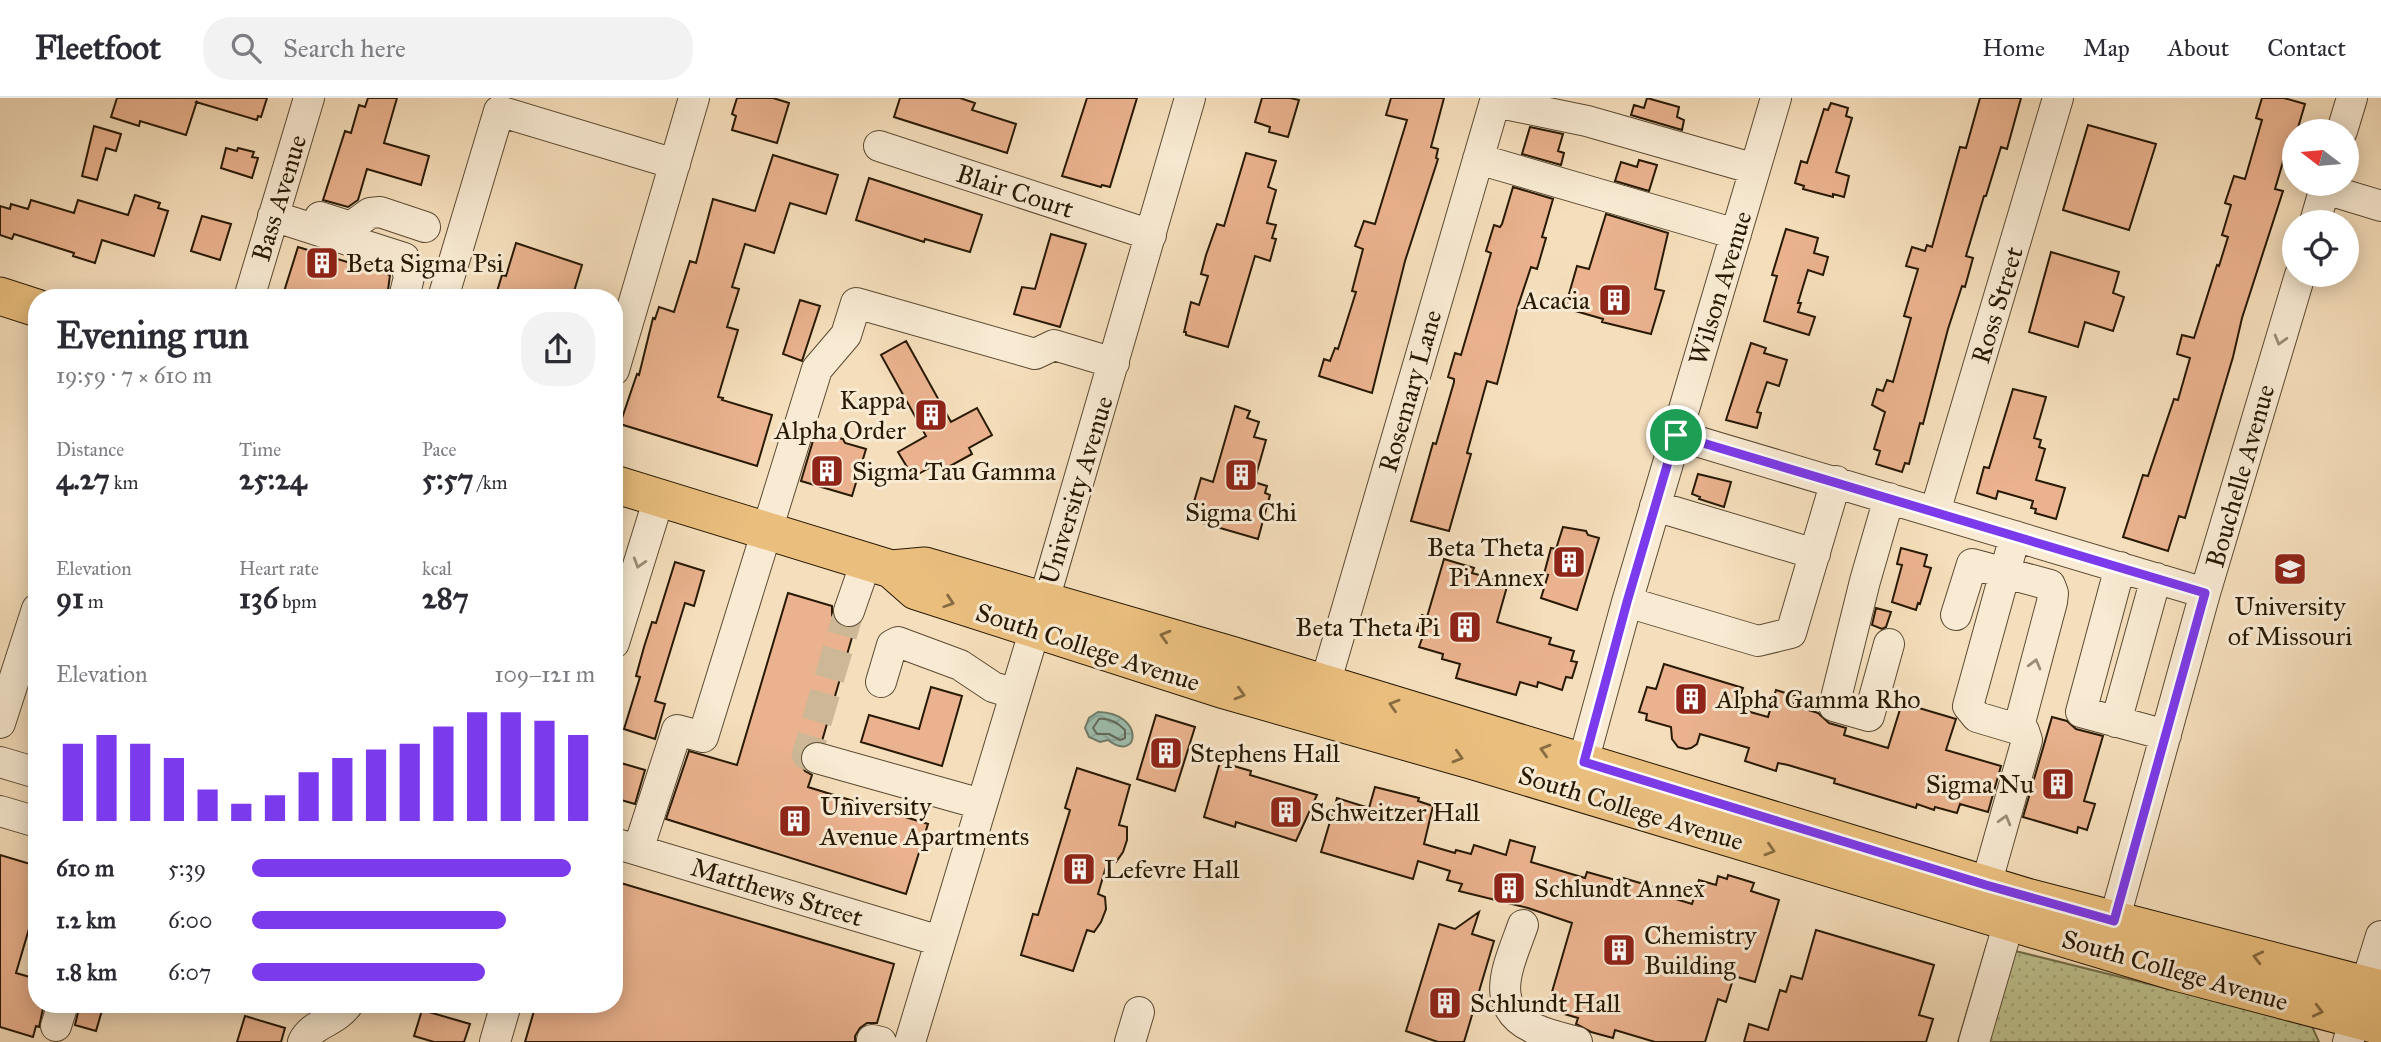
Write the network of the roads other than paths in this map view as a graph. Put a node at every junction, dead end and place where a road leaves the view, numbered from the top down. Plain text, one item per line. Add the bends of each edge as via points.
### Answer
1 (309, 98) edge
2 (694, 98) edge
3 (1190, 98) edge
4 (1776, 98) edge
5 (2058, 98) edge
6 (2352, 98) edge
7 (1496, 100) edge
8 (2346, 119) edge
9 (879, 146) dead end
10 (1478, 159) junction
11 (675, 164) junction
12 (1755, 169) junction
13 (2354, 196) edge
14 (2381, 206) edge
15 (275, 210) junction
16 (425, 227) dead end
17 (1736, 234) junction
18 (1152, 235) junction
19 (2296, 287) edge
20 (252, 289) edge
21 (406, 289) edge
22 (446, 289) edge
23 (0, 296) edge
24 (28, 304) edge
25 (623, 340) edge
26 (1114, 363) junction
27 (1676, 435) junction
28 (1836, 481) junction
29 (623, 487) edge
30 (659, 498) junction
31 (1889, 498) junction
32 (1655, 506) junction
33 (1935, 512) junction
34 (766, 530) junction
35 (2015, 536) junction
36 (1815, 554) junction
37 (879, 566) junction
38 (2120, 567) junction
39 (2004, 573) junction
40 (2155, 578) junction
41 (2205, 593) junction
42 (1627, 602) junction
43 (849, 611) tunnel mouth
44 (623, 614) edge
45 (1039, 615) junction
46 (1956, 615) dead end
47 (28, 637) edge
48 (1889, 644) dead end
49 (881, 682) dead end
50 (1325, 684) junction
51 (1015, 694) junction
52 (2116, 722) junction
53 (0, 723) edge
54 (2018, 730) junction
55 (2166, 735) junction
56 (817, 758) dead end
57 (0, 762) edge
58 (1584, 762) junction
59 (28, 771) edge
60 (981, 804) junction
61 (0, 811) edge
62 (28, 819) edge
63 (626, 846) edge
64 (1986, 885) junction
65 (2114, 921) junction
66 (2009, 922) junction
67 (1523, 925) dead end
68 (2381, 936) edge
69 (940, 941) junction
70 (2373, 987) edge
71 (1139, 1012) dead end
72 (338, 1013) edge
73 (503, 1013) edge
74 (2362, 1029) edge
75 (303, 1042) edge
76 (495, 1042) edge
77 (910, 1042) edge
78 (1130, 1042) edge
79 (1577, 1042) edge
80 (1974, 1042) edge

1 - 15 street, Bass Avenue
2 - 11 street
3 - 18 street, University Avenue
4 - 12 street, Wilson Avenue
5 - 33 street, Ross Street
6 - 8 street
7 - 10 street, Rosemary Lane
7 - 12 street
9 - 18 street, Blair Court
10 - 17 street
10 - 50 street, Rosemary Lane
11 - 22 street via 499,111
11 - 25 street
12 - 17 street, Wilson Avenue
13 - 14 street
15 - 16 street via 348,226 380,212
15 - 20 street, Bass Avenue
15 - 21 street via 404,258 409,278
17 - 27 street, Wilson Avenue
18 - 26 street, University Avenue
19 -> 41 street, Bouchelle Avenue
23 - 24 main road
26 - 34 street via 1054,345 1035,354 856,303 846,335 817,369
26 - 45 street, University Avenue
27 - 28 street
27 - 32 street, Wilson Avenue
28 - 31 street
28 - 36 street
29 - 30 main road, South College Avenue
30 - 34 main road, South College Avenue
30 -> 44 street
31 - 33 street
31 - 48 street via 1834,706 1869,716
32 - 36 street
32 - 42 street, Wilson Avenue
33 - 35 street
34 - 37 main road, South College Avenue
34 - 63 street via 703,737 677,730
35 - 38 street
35 - 39 street
36 - 42 street via 1791,633 1758,641
37 - 43 street
37 - 45 main road, South College Avenue via 925,566
38 - 40 street
38 - 52 street via 2081,712
39 - 46 street via 1972,564
39 - 54 street via 1968,706 1977,717
54 -> 39 street via 2053,593 2050,585
40 - 41 street
40 - 52 street
41 - 55 street, Bouchelle Avenue
42 - 58 street, Wilson Avenue
50 -> 45 main road, South College Avenue
45 - 51 street, University Avenue
45 -> 66 main road, South College Avenue via 1221,689
47 - 53 street
49 - 51 street via 892,645 898,642 960,664 993,687
58 -> 50 main road, South College Avenue
51 - 60 street, University Avenue
52 - 55 street
64 -> 54 street via 2027,740 2024,731
55 - 65 street, Bouchelle Avenue
56 - 60 street
57 - 59 street
58 - 64 main road, South College Avenue
60 - 69 street, University Avenue
61 - 62 street
63 - 69 street, Matthews Street
64 - 65 main road, South College Avenue
70 -> 65 main road, South College Avenue
66 -> 74 main road, South College Avenue
66 - 80 street
67 - 79 street via 1504,996 1515,1017 1535,1029
68 - 70 street
69 - 77 street, University Avenue
70 - 74 street
71 - 78 street
72 - 75 street via 310,1031
73 - 76 street

